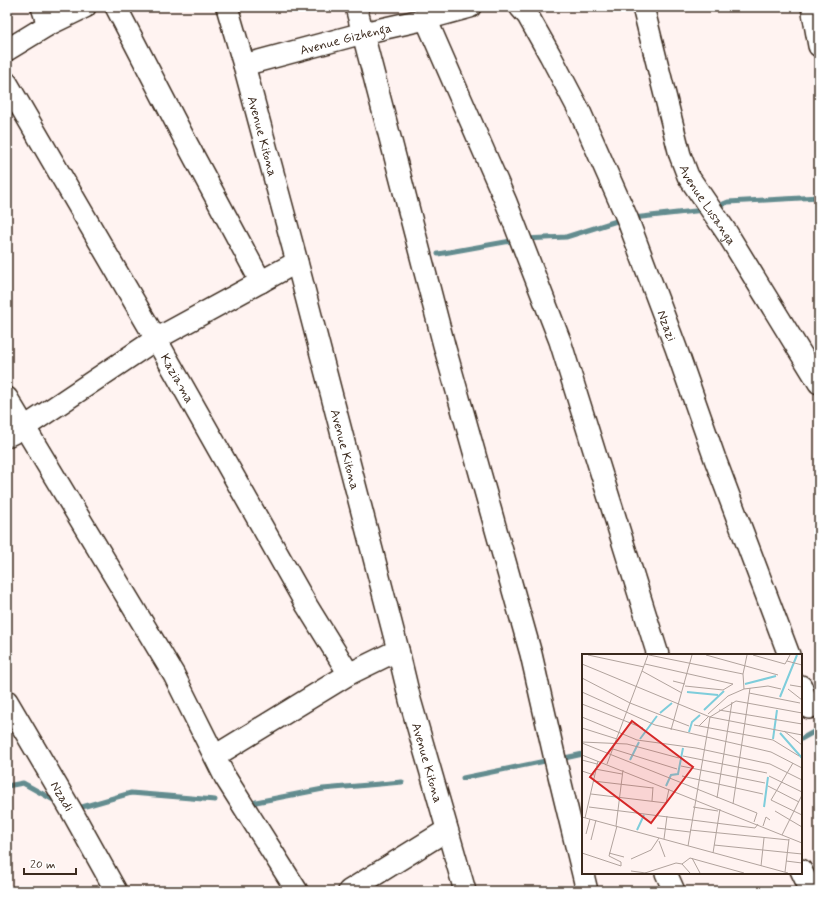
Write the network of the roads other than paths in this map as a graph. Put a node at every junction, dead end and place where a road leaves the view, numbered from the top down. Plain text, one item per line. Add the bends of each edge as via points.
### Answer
1 (85, 7) edge
2 (116, 7) edge
3 (227, 7) edge
4 (356, 7) edge
5 (470, 7) edge
6 (520, 7) edge
7 (643, 7) edge
8 (812, 7) edge
9 (45, 16) edge
10 (426, 19) junction
11 (363, 33) junction
12 (819, 46) edge
13 (7, 50) edge
14 (244, 65) junction
15 (7, 83) edge
16 (297, 262) junction
17 (261, 282) junction
18 (156, 339) junction
19 (819, 383) edge
20 (7, 398) edge
21 (16, 431) edge
22 (398, 650) junction
23 (658, 654) edge
24 (789, 654) edge
25 (349, 674) junction
26 (802, 689) edge
27 (7, 702) edge
28 (809, 708) dead end
29 (215, 756) junction
30 (447, 830) junction
31 (582, 871) edge
32 (802, 872) edge
33 (583, 874) edge
34 (666, 874) edge
35 (116, 891) edge
36 (297, 891) edge
37 (349, 891) edge
38 (465, 891) edge
39 (587, 891) edge
40 (674, 891) edge
41 (811, 891) edge

1 - 9 street
2 - 17 street
3 - 14 street, Avenue Kitona
4 - 11 street
5 - 10 street, Avenue Gizhenga
6 - 24 street, Nzazi via 528,16 576,106 627,218
7 - 19 street, Avenue Lusanga via 680,155 688,176 727,233
8 - 12 street
9 - 13 street
10 - 11 street, Avenue Gizhenga
10 - 23 street via 506,202 560,341
11 - 14 street, Avenue Gizhenga
11 - 31 street via 444,345 531,654
14 - 16 street, Avenue Kitona
15 - 18 street, Kaziama
16 - 17 street
16 - 22 street, Avenue Kitona
17 - 18 street
18 - 21 street
18 - 25 street, Kaziama via 307,606
20 - 21 street
21 - 29 street via 174,675
22 - 25 street
22 - 30 street, Avenue Kitona
25 - 29 street
26 - 28 street
27 - 35 street, Nzadi
29 - 36 street via 225,777
30 - 37 street
30 - 38 street, Avenue Kitona
32 - 41 street
33 - 39 street
34 - 40 street

